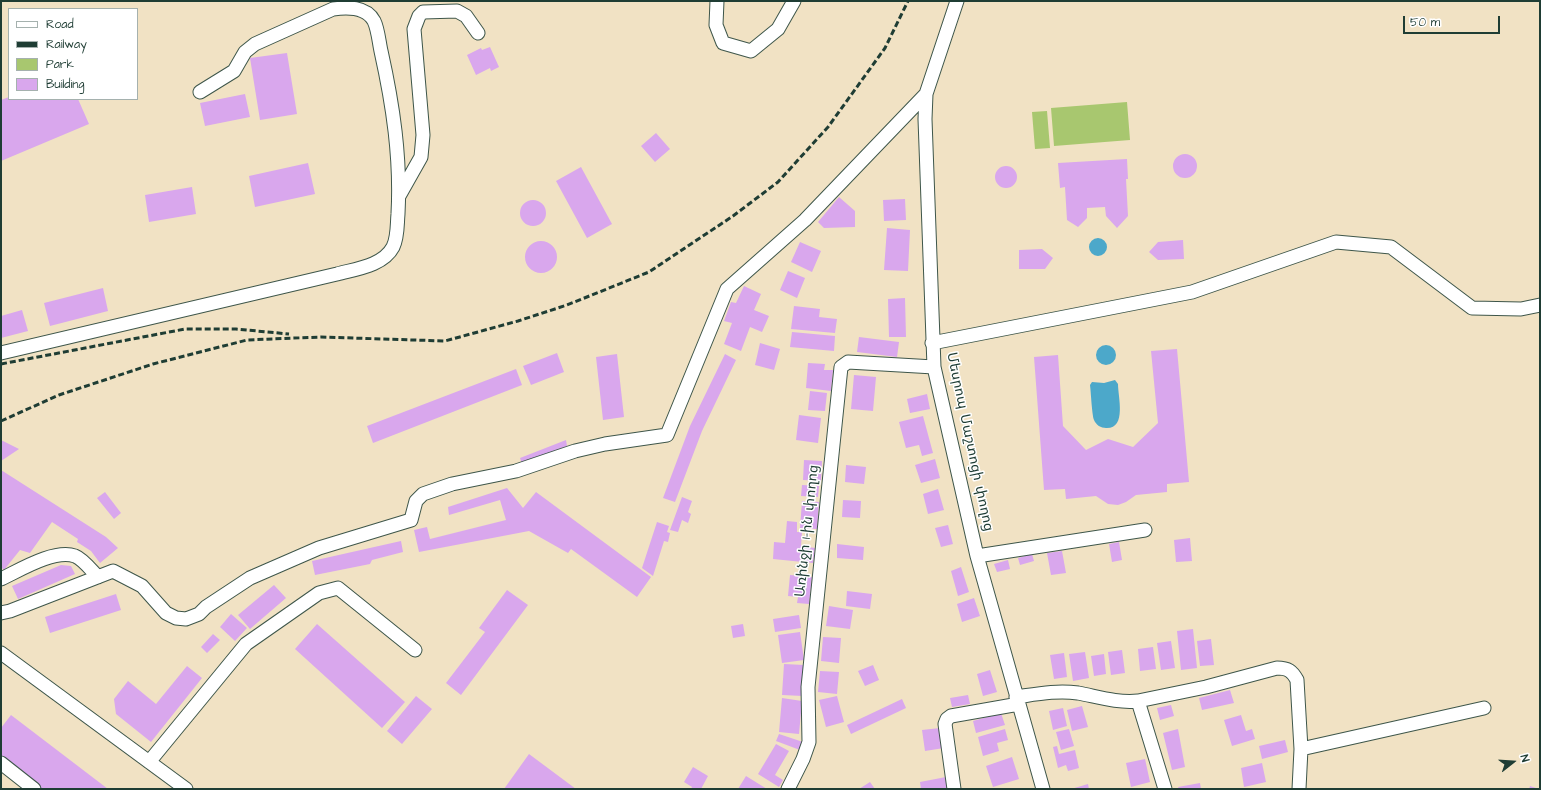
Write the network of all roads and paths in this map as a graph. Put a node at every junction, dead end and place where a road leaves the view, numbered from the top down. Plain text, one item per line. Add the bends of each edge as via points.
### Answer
1 (717, 1) edge
2 (794, 1) edge
3 (956, 1) edge
4 (478, 32) dead end
5 (200, 92) dead end
6 (926, 94) junction
7 (399, 197) junction
8 (1540, 305) edge
9 (932, 343) junction
10 (1, 353) edge
11 (934, 367) junction
12 (1145, 530) dead end
13 (977, 556) junction
14 (98, 577) junction
15 (1, 579) edge
16 (1, 612) edge
17 (415, 650) dead end
18 (1, 653) edge
19 (1018, 701) junction
20 (1138, 702) junction
21 (1484, 708) dead end
22 (1301, 749) junction
23 (149, 762) junction
24 (1, 763) edge
25 (30, 788) edge
26 (186, 789) edge
27 (788, 789) edge
28 (954, 789) edge
29 (1043, 789) edge
30 (1165, 789) edge
31 (1299, 789) edge

1 - 2 street via 716,25 723,43 751,51 778,29
3 - 6 street, Մեսրոպ Մաշտոցի փողոց
4 - 7 street via 466,16 457,11 428,11 419,16 414,29 423,135 421,157
5 - 7 street via 234,71 245,52 255,44 333,10 347,7 362,10 374,21 392,98
6 - 9 street, Մեսրոպ Մաշտոցի փողոց
6 - 14 street via 804,220 727,289 667,435 576,450 516,471 452,484 423,494 416,501 412,520 319,548 250,578 206,606 193,618 176,618 166,613 142,586 113,571
7 - 10 street via 397,230 393,246 386,256 368,266
8 - 9 street via 1521,309 1472,308 1391,247 1336,242 1192,292
9 - 11 street, Մեսրոպ Մաշտոցի փողոց
11 - 13 street, Մեսրոպ Մաշտոցի փողոց
11 - 27 street, Առինջի 1-ին փողոց via 848,362 841,367 808,687 809,742
12 - 13 street
13 - 19 street, Մեսրոպ Մաշտոցի փողոց
14 - 15 street via 76,556 60,555 46,558
14 - 16 street via 10,611
17 - 23 street via 338,588 319,593 246,644
18 - 23 street
19 - 20 street via 1055,692
19 - 28 street via 947,719 945,724
19 - 29 street, Մեսրոպ Մաշտոցի փողոց
20 - 22 street via 1277,668 1286,668 1293,673 1296,680
20 - 30 street
21 - 22 street
22 - 31 street
23 - 26 street
24 - 25 street

